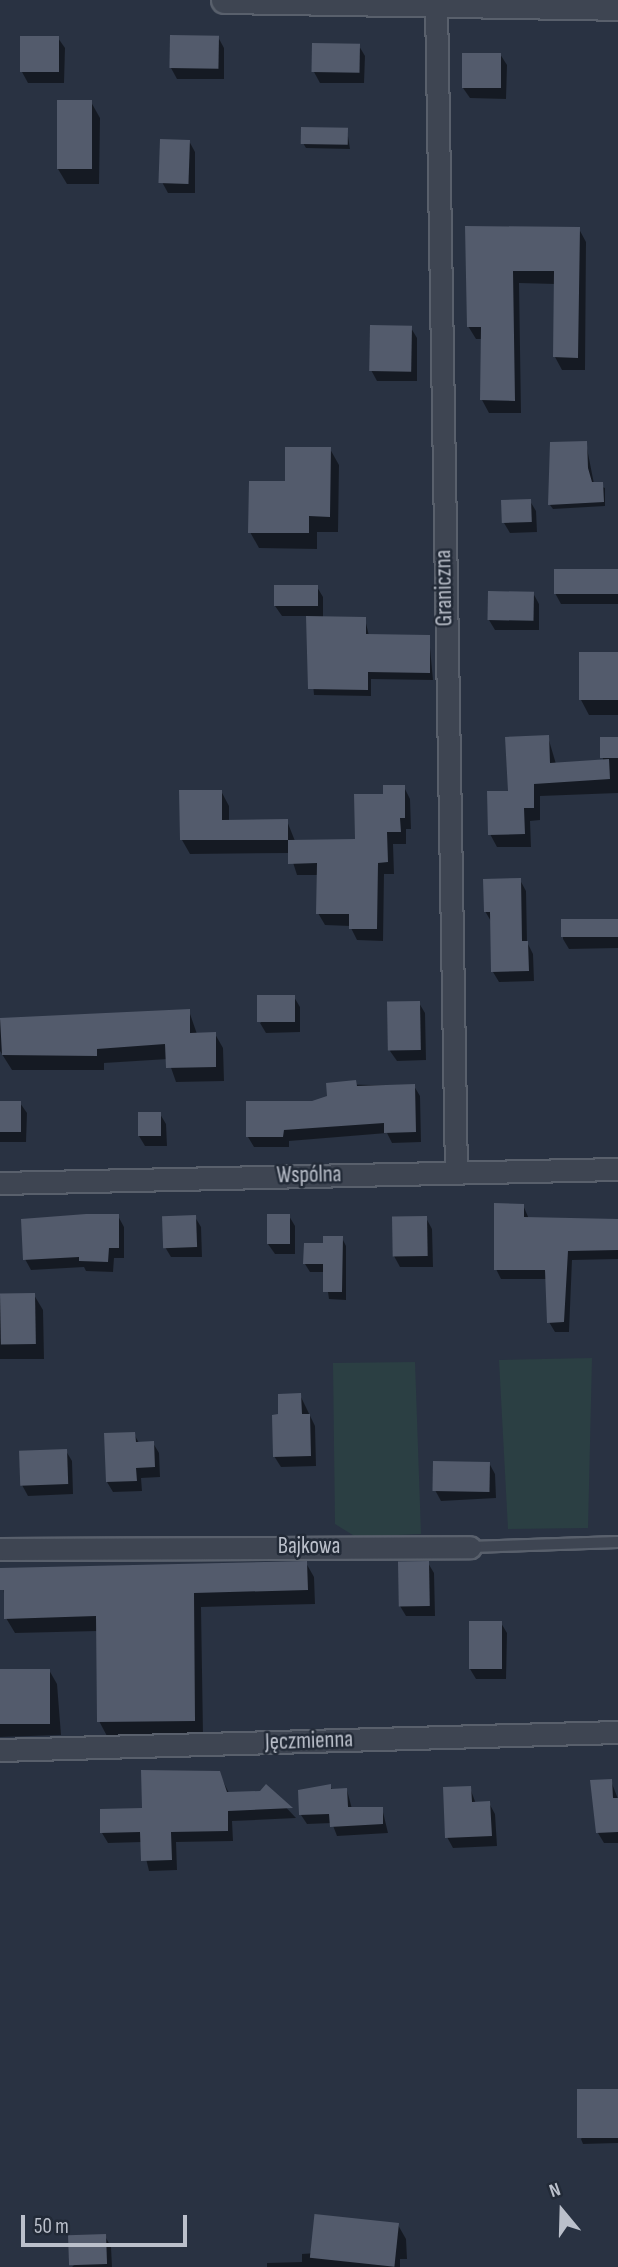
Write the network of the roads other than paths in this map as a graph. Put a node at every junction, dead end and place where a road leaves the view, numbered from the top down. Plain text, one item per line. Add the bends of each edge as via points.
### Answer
1 (225, 0) edge
2 (436, 4) junction
3 (618, 7) edge
4 (618, 1169) edge
5 (456, 1172) junction
6 (0, 1183) edge
7 (618, 1542) edge
8 (470, 1547) joint
9 (0, 1549) edge
10 (618, 1732) edge
11 (0, 1750) edge

1 - 2 street
2 - 3 street
2 - 5 street, Graniczna
4 - 5 street, Wspólna
5 - 6 street, Wspólna
7 - 8 lane, Bajkowa
8 - 9 street, Bajkowa
10 - 11 street, Jęczmienna

